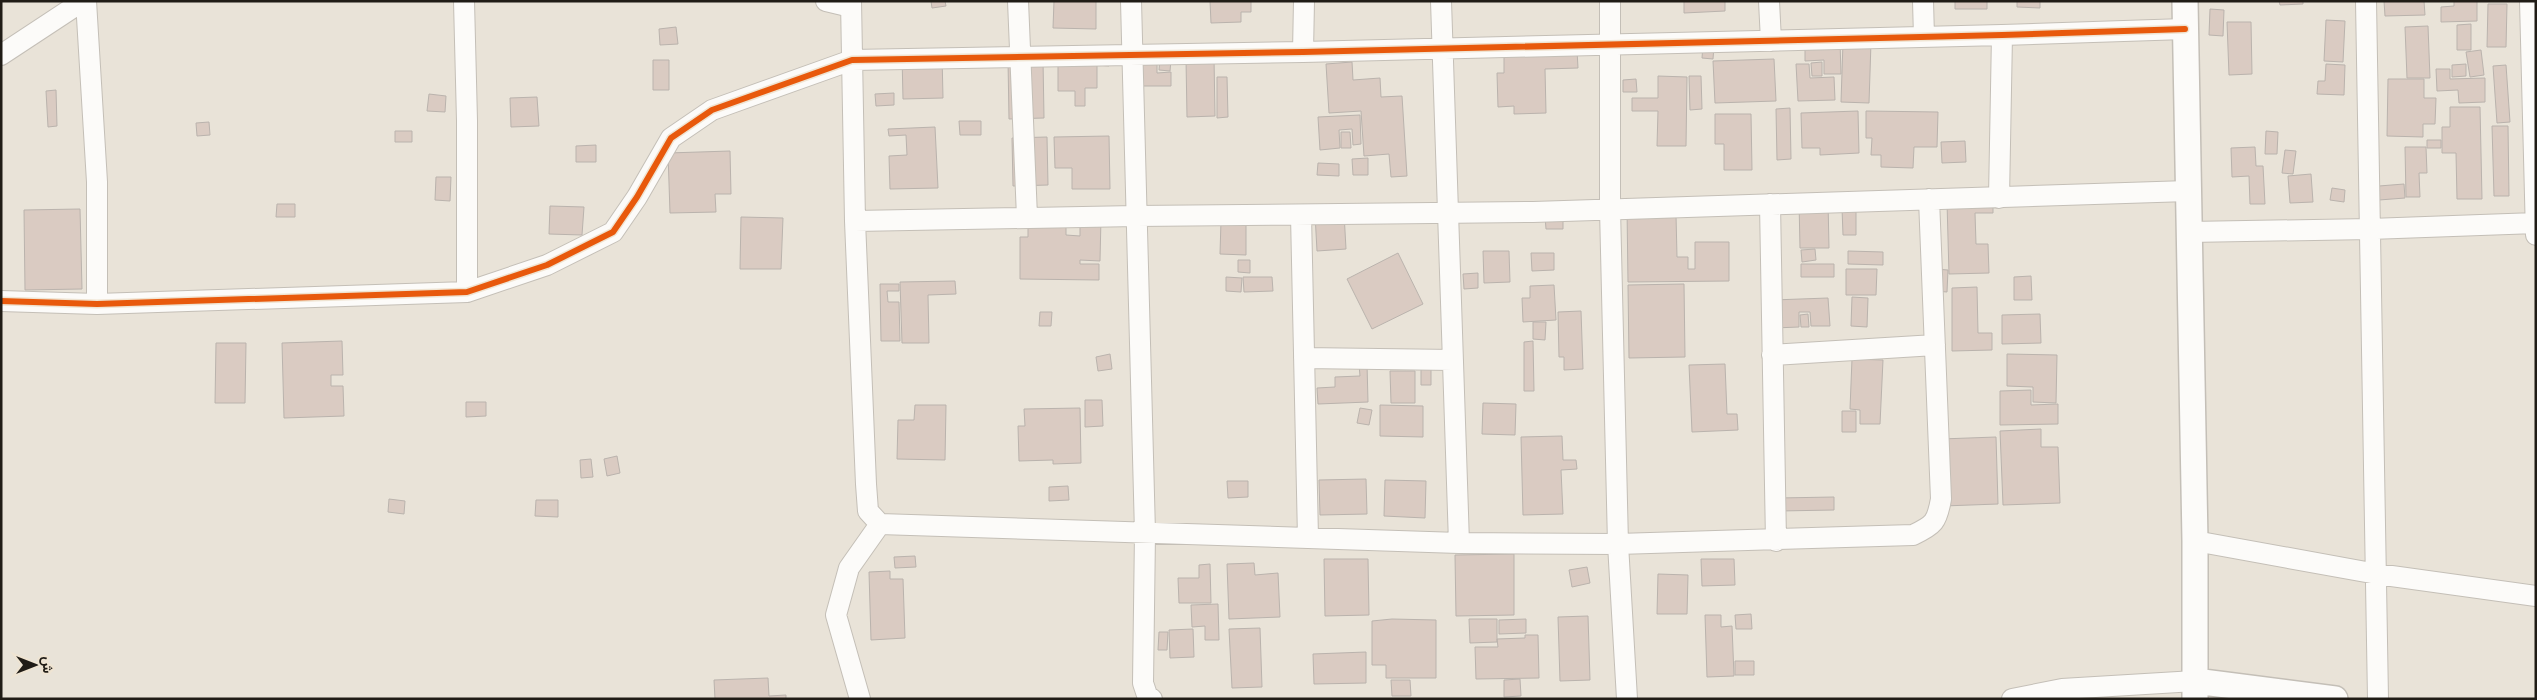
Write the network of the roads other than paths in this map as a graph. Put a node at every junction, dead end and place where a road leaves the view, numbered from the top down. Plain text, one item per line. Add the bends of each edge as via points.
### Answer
1 (85, 1) edge
2 (464, 1) edge
3 (826, 1) edge
4 (1018, 1) edge
5 (1131, 1) edge
6 (1304, 1) edge
7 (1441, 1) edge
8 (1610, 1) edge
9 (1769, 1) edge
10 (1923, 1) edge
11 (2185, 1) edge
12 (2366, 1) edge
13 (2530, 1) edge
14 (851, 4) edge
15 (2185, 29) junction
16 (2002, 36) junction
17 (1924, 37) junction
18 (1770, 41) junction
19 (1611, 44) junction
20 (1443, 49) junction
21 (1303, 52) junction
22 (1132, 54) junction
23 (1, 55) edge
24 (1021, 57) junction
25 (852, 60) junction
26 (2188, 191) junction
27 (1999, 198) junction
28 (1929, 199) junction
29 (1770, 204) junction
30 (1610, 209) junction
31 (1448, 213) junction
32 (1301, 215) junction
33 (1136, 216) junction
34 (1027, 217) junction
35 (855, 221) junction
36 (2536, 223) edge
37 (2370, 229) junction
38 (2189, 232) junction
39 (2536, 235) edge
40 (468, 292) junction
41 (1, 302) edge
42 (97, 304) junction
43 (1934, 345) junction
44 (1772, 355) junction
45 (1304, 358) junction
46 (1453, 360) junction
47 (880, 524) junction
48 (1145, 533) junction
49 (1308, 538) junction
50 (1776, 541) junction
51 (2196, 541) junction
52 (1459, 544) junction
53 (1618, 544) junction
54 (2377, 574) junction
55 (2536, 596) edge
56 (2195, 690) edge
57 (860, 699) edge
58 (1152, 699) edge
59 (1627, 699) edge
60 (2012, 699) edge
61 (2336, 699) edge
62 (2378, 699) edge

1 - 23 street
1 - 42 street via 97,182
2 - 40 street
3 - 14 street
4 - 24 street
5 - 22 street
6 - 21 street
7 - 20 street
8 - 19 street
9 - 18 street
10 - 17 street
11 - 15 street
12 - 37 street
13 - 36 street
14 - 25 street
15 - 16 street
15 - 26 street
16 - 17 street
16 - 27 street
17 - 18 street
18 - 19 street
19 - 20 street
19 - 30 street
20 - 21 street
20 - 31 street
21 - 22 street
22 - 24 street
22 - 33 street
24 - 25 street
24 - 34 street
25 - 35 street
25 - 40 street via 712,110 671,138 613,232 547,265
26 - 27 street
26 - 38 street
27 - 28 street
28 - 29 street
28 - 43 street
29 - 30 street
29 - 44 street
30 - 31 street
30 - 53 street
31 - 32 street
31 - 46 street
32 - 33 street
32 - 45 street
33 - 34 street
33 - 48 street
34 - 35 street
35 - 47 street via 868,511
36 - 37 street
36 - 39 street
37 - 38 street
37 - 54 street
38 - 51 street
40 - 42 street
41 - 42 street
43 - 44 street
43 - 50 street via 1940,499 1938,517 1930,527 1913,535
44 - 50 street
45 - 46 street
45 - 49 street
46 - 52 street
47 - 48 street
47 - 57 street via 849,568 836,614
48 - 49 street
48 - 58 street via 1143,683
49 - 52 street
50 - 53 street
51 - 54 street
51 - 56 street
52 - 53 street
53 - 59 street
54 - 55 street
54 - 62 street
56 - 60 street via 2062,689
56 - 61 street

